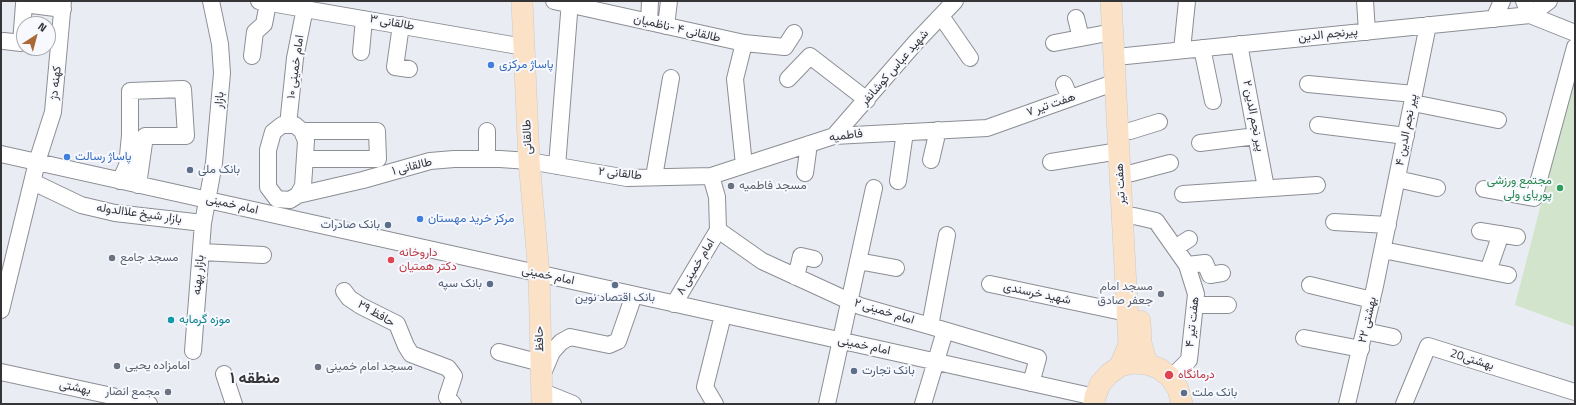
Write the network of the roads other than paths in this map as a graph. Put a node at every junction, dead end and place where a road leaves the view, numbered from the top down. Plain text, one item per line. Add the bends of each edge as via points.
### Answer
1 (211, 1) edge
2 (522, 1) edge
3 (650, 1) edge
4 (669, 1) edge
5 (955, 1) edge
6 (1111, 1) edge
7 (1123, 1) edge
8 (1187, 1) edge
9 (1365, 1) edge
10 (1502, 1) edge
11 (1549, 1) edge
12 (25, 2) edge
13 (264, 2) edge
14 (564, 2) edge
15 (63, 5) edge
16 (305, 8) junction
17 (1527, 8) edge
18 (941, 16) junction
19 (364, 18) junction
20 (1076, 18) dead end
21 (1494, 19) junction
22 (649, 22) junction
23 (401, 25) junction
24 (1428, 25) junction
25 (666, 26) junction
26 (1113, 32) junction
27 (1367, 32) junction
28 (794, 33) dead end
29 (1575, 33) edge
30 (1081, 38) junction
31 (4, 41) dead end
32 (744, 43) junction
33 (1054, 43) dead end
34 (1239, 44) junction
35 (1575, 46) edge
36 (524, 47) junction
37 (1202, 48) junction
38 (1182, 50) junction
39 (361, 52) dead end
40 (252, 56) dead end
41 (1120, 56) junction
42 (970, 58) dead end
43 (409, 69) dead end
44 (671, 78) dead end
45 (788, 79) dead end
46 (1116, 82) junction
47 (1308, 84) dead end
48 (1413, 99) junction
49 (867, 100) junction
50 (1213, 101) dead end
51 (1498, 120) dead end
52 (1159, 122) dead end
53 (1318, 125) dead end
54 (295, 128) junction
55 (987, 128) joint
56 (938, 130) junction
57 (487, 131) dead end
58 (1130, 131) junction
59 (905, 132) junction
60 (834, 136) junction
61 (1256, 136) junction
62 (1406, 136) junction
63 (1200, 143) dead end
64 (809, 144) junction
65 (1119, 151) junction
66 (1, 154) edge
67 (305, 159) junction
68 (486, 159) junction
69 (931, 160) dead end
70 (529, 161) junction
71 (38, 162) junction
72 (1051, 162) dead end
73 (1170, 163) dead end
74 (744, 165) junction
75 (557, 166) junction
76 (805, 173) dead end
77 (1132, 173) junction
78 (711, 176) junction
79 (654, 177) junction
80 (1397, 179) junction
81 (120, 181) junction
82 (898, 181) dead end
83 (32, 182) junction
84 (138, 185) junction
85 (1317, 185) dead end
86 (874, 188) dead end
87 (1266, 188) junction
88 (1437, 188) dead end
89 (1484, 189) dead end
90 (1184, 194) dead end
91 (298, 195) junction
92 (206, 200) junction
93 (1134, 216) junction
94 (1334, 222) dead end
95 (203, 223) junction
96 (718, 230) junction
97 (1480, 231) dead end
98 (1501, 234) junction
99 (947, 235) dead end
100 (1386, 237) junction
101 (1517, 237) dead end
102 (1189, 239) dead end
103 (1175, 248) junction
104 (201, 252) junction
105 (263, 256) dead end
106 (814, 259) dead end
107 (858, 261) junction
108 (1187, 265) junction
109 (896, 268) dead end
110 (1488, 271) junction
111 (1222, 273) dead end
112 (539, 274) junction
113 (1508, 275) dead end
114 (796, 277) junction
115 (990, 284) dead end
116 (1310, 285) dead end
117 (344, 291) dead end
118 (634, 295) junction
119 (1372, 300) junction
120 (849, 302) junction
121 (674, 304) junction
122 (1195, 305) junction
123 (1228, 305) dead end
124 (1, 310) edge
125 (723, 314) junction
126 (1127, 314) junction
127 (937, 328) junction
128 (1365, 331) junction
129 (1393, 337) dead end
130 (1304, 338) dead end
131 (841, 341) junction
132 (1361, 349) junction
133 (193, 351) dead end
134 (499, 352) dead end
135 (936, 362) junction
136 (1147, 364) junction
137 (1120, 366) junction
138 (1, 372) edge
139 (224, 374) dead end
140 (1171, 378) junction
141 (1031, 383) junction
142 (541, 384) edge
143 (1575, 392) edge
144 (85, 397) edge
145 (1094, 401) edge
146 (140, 403) edge
147 (234, 404) edge
148 (453, 404) edge
149 (573, 404) edge
150 (715, 404) edge
151 (827, 404) edge
152 (923, 404) edge
153 (1182, 404) edge
154 (1347, 404) edge
155 (1404, 404) edge

1 - 92 street, بازار via 220,44 222,73 214,163
2 - 36 main road, طالقانی
3 - 22 street
4 - 25 street
5 - 18 street, شهید عباس کوشانفر
6 - 26 main road, هفت تیر
7 - 41 main road, هفت تیر
8 - 38 street
9 - 27 street
10 - 21 street
11 - 17 street
12 - 15 street
12 - 31 street via 21,43
13 - 16 street, طالقانی ۳
13 - 40 street via 264,24 250,32
14 - 22 street, طالقانی ۴ -ناظمیان
14 - 75 street
15 - 71 street, کهنه دژ via 53,112
16 - 19 street, طالقانی ۳
16 - 54 street, امام خمینی ۱۰ via 295,58
17 - 21 street, پیرنجم الدین
17 - 29 street
18 - 42 street
18 - 49 street, شهید عباس کوشانفر
19 - 23 street, طالقانی ۳
19 - 39 street
20 - 30 street
21 - 24 street, پیرنجم الدین
22 - 25 street, طالقانی ۴ -ناظمیان
23 - 36 street, طالقانی ۳
23 - 43 street via 395,67
24 - 27 street, پیرنجم الدین
24 - 48 street, پیر نجم الدین ۴
25 - 32 street, طالقانی ۴ -ناظمیان
26 - 30 street
26 - 41 main road, هفت تیر
27 - 34 street, پیرنجم الدین
28 - 32 street, طالقانی ۴ -ناظمیان via 786,47
30 - 33 street
32 - 74 street via 735,79
34 - 37 street, پیرنجم الدین
34 - 61 street, پیر نجم الدین ۲
35 - 89 street via 1534,198
36 - 70 main road, طالقانی
37 - 38 street, پیرنجم الدین
37 - 50 street
38 - 41 street, پیرنجم الدین
41 - 46 main road, هفت تیر
41 - 58 main road, هفت تیر
44 - 79 street
45 - 49 street via 810,56
46 - 55 street, هفت تیر ۷ via 1067,91
46 - 65 main road, هفت تیر
47 - 48 street
48 - 51 street
48 - 62 street, پیر نجم الدین ۴
49 - 60 street, شهید عباس کوشانفر
52 - 58 street
53 - 62 street
54 - 67 street, امام خمینی ۱۰ via 306,141
54 - 67 street via 377,131 378,159
54 - 91 street, طالقانی ۱ via 282,125 273,132 268,150 268,187 277,199 290,200
55 - 56 street, فاطمیه
56 - 59 street, فاطمیه
56 - 69 street
57 - 68 street
58 - 77 main road, هفت تیر
59 - 60 street, فاطمیه
59 - 82 street
60 - 64 street, فاطمیه
61 - 63 street
61 - 87 street, پیر نجم الدین ۲
62 - 80 street, پیر نجم الدین ۴
64 - 74 street, فاطمیه
64 - 76 street
65 - 72 street
65 - 126 main road, هفت تیر
66 - 71 street, امام خمینی
67 - 91 street, امام خمینی ۱۰ via 303,186
68 - 70 street, طالقانی ۱
68 - 91 street, طالقانی ۱ via 430,161
70 - 75 street, طالقانی ۲
70 - 112 main road, طالقانی
71 - 81 street, امام خمینی
71 - 83 street, کهنه دژ
73 - 77 street
74 - 78 street, فاطمیه
75 - 79 street, طالقانی ۲ via 627,178
77 - 93 main road, هفت تیر
78 - 79 street, طالقانی ۲
78 - 96 street via 717,197
80 - 88 street
80 - 100 street, پیر نجم الدین ۴
81 - 84 street, امام خمینی
81 - 84 street via 127,166 130,91 183,89 186,136 145,136
83 - 95 street, بازار شیخ علاالدوله via 81,205 115,214
83 - 124 street, کهنه دژ
84 - 92 street, امام خمینی
85 - 87 street
86 - 107 street
87 - 90 street
92 - 95 street
92 - 112 street, امام خمینی
93 - 103 street, هفت تیر ۴ via 1156,221
93 - 136 main road, هفت تیر via 1141,343
94 - 100 street
95 - 104 street, بازار پهنه
96 - 114 street, امام خمینی ۲ via 762,261
96 - 121 street, امام خمینی ۸
97 - 98 street
98 - 101 street
98 - 110 street
99 - 127 street
100 - 110 street
100 - 119 street, بهشتی ۲۲
102 - 103 street
103 - 108 street, هفت تیر ۴
104 - 105 street
104 - 133 street, بازار پهنه
106 - 114 street via 801,256
107 - 109 street
107 - 120 street
108 - 111 street via 1205,263 1210,275
108 - 122 street, هفت تیر ۴ via 1196,294
110 - 113 street
112 - 118 street, امام خمینی
112 - 142 main road, حافظ
114 - 120 street, امام خمینی ۲
115 - 126 street, شهید خرسندی
116 - 119 street
117 - 148 street, حافظ ۲۹ via 361,306 397,324 411,354 448,368 454,376 447,397
118 - 121 street, امام خمینی
118 - 142 street via 618,341 609,345 570,337 561,342 552,352
119 - 128 street, بهشتی ۲۲
120 - 127 street, امام خمینی ۲
120 - 131 street
121 - 125 street, امام خمینی
122 - 123 street
122 - 140 street, هفت تیر ۴ via 1188,360
125 - 131 street, امام خمینی
125 - 150 street via 705,387
126 - 137 main road, هفت تیر via 1129,344
127 - 135 street
127 - 141 street, امام خمینی ۲ via 1038,358
128 - 129 street
128 - 132 street, بهشتی ۲۲
130 - 132 street
131 - 135 street, امام خمینی
131 - 151 street
132 - 154 street, بهشتی ۲۲
134 - 142 street
135 - 141 street, امام خمینی
135 - 152 street
136 - 137 main road via 1133,363
136 - 140 main road via 1160,369
137 - 145 main road via 1108,374 1100,384
138 - 144 street, بهشتی
139 - 147 street
140 - 153 main road via 1178,389
141 - 145 street, امام خمینی
142 - 149 street
143 - 155 street, بهشتی20 via 1428,346
144 - 146 street, بهشتی

